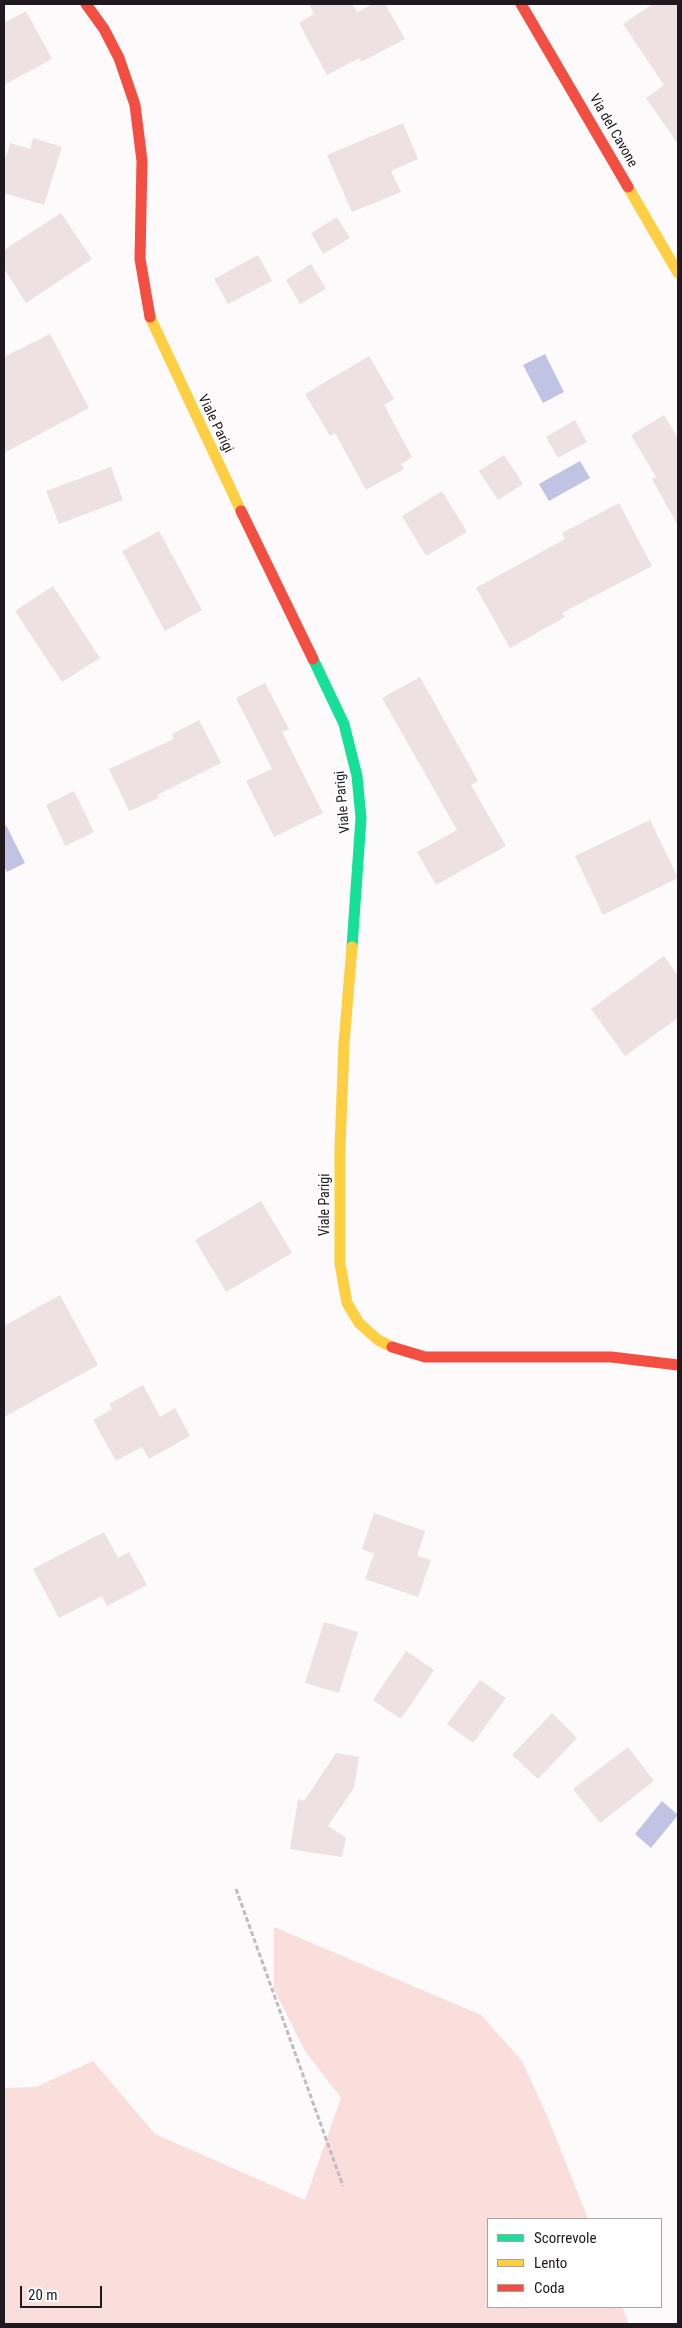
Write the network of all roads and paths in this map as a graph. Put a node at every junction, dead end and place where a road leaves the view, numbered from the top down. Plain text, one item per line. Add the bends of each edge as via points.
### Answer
1 (86, 4) edge
2 (522, 4) edge
3 (678, 273) edge
4 (678, 1365) edge
5 (236, 1888) dead end
6 (343, 2186) dead end

1 - 4 street, Viale Parigi via 119,58 135,105 142,154 140,259 151,323 344,724 355,767 361,803 360,849 344,1043 340,1148 340,1264 347,1303 359,1323 378,1340 400,1351 425,1357 612,1356
2 - 3 street, Via del Cavone
5 - 6 path

